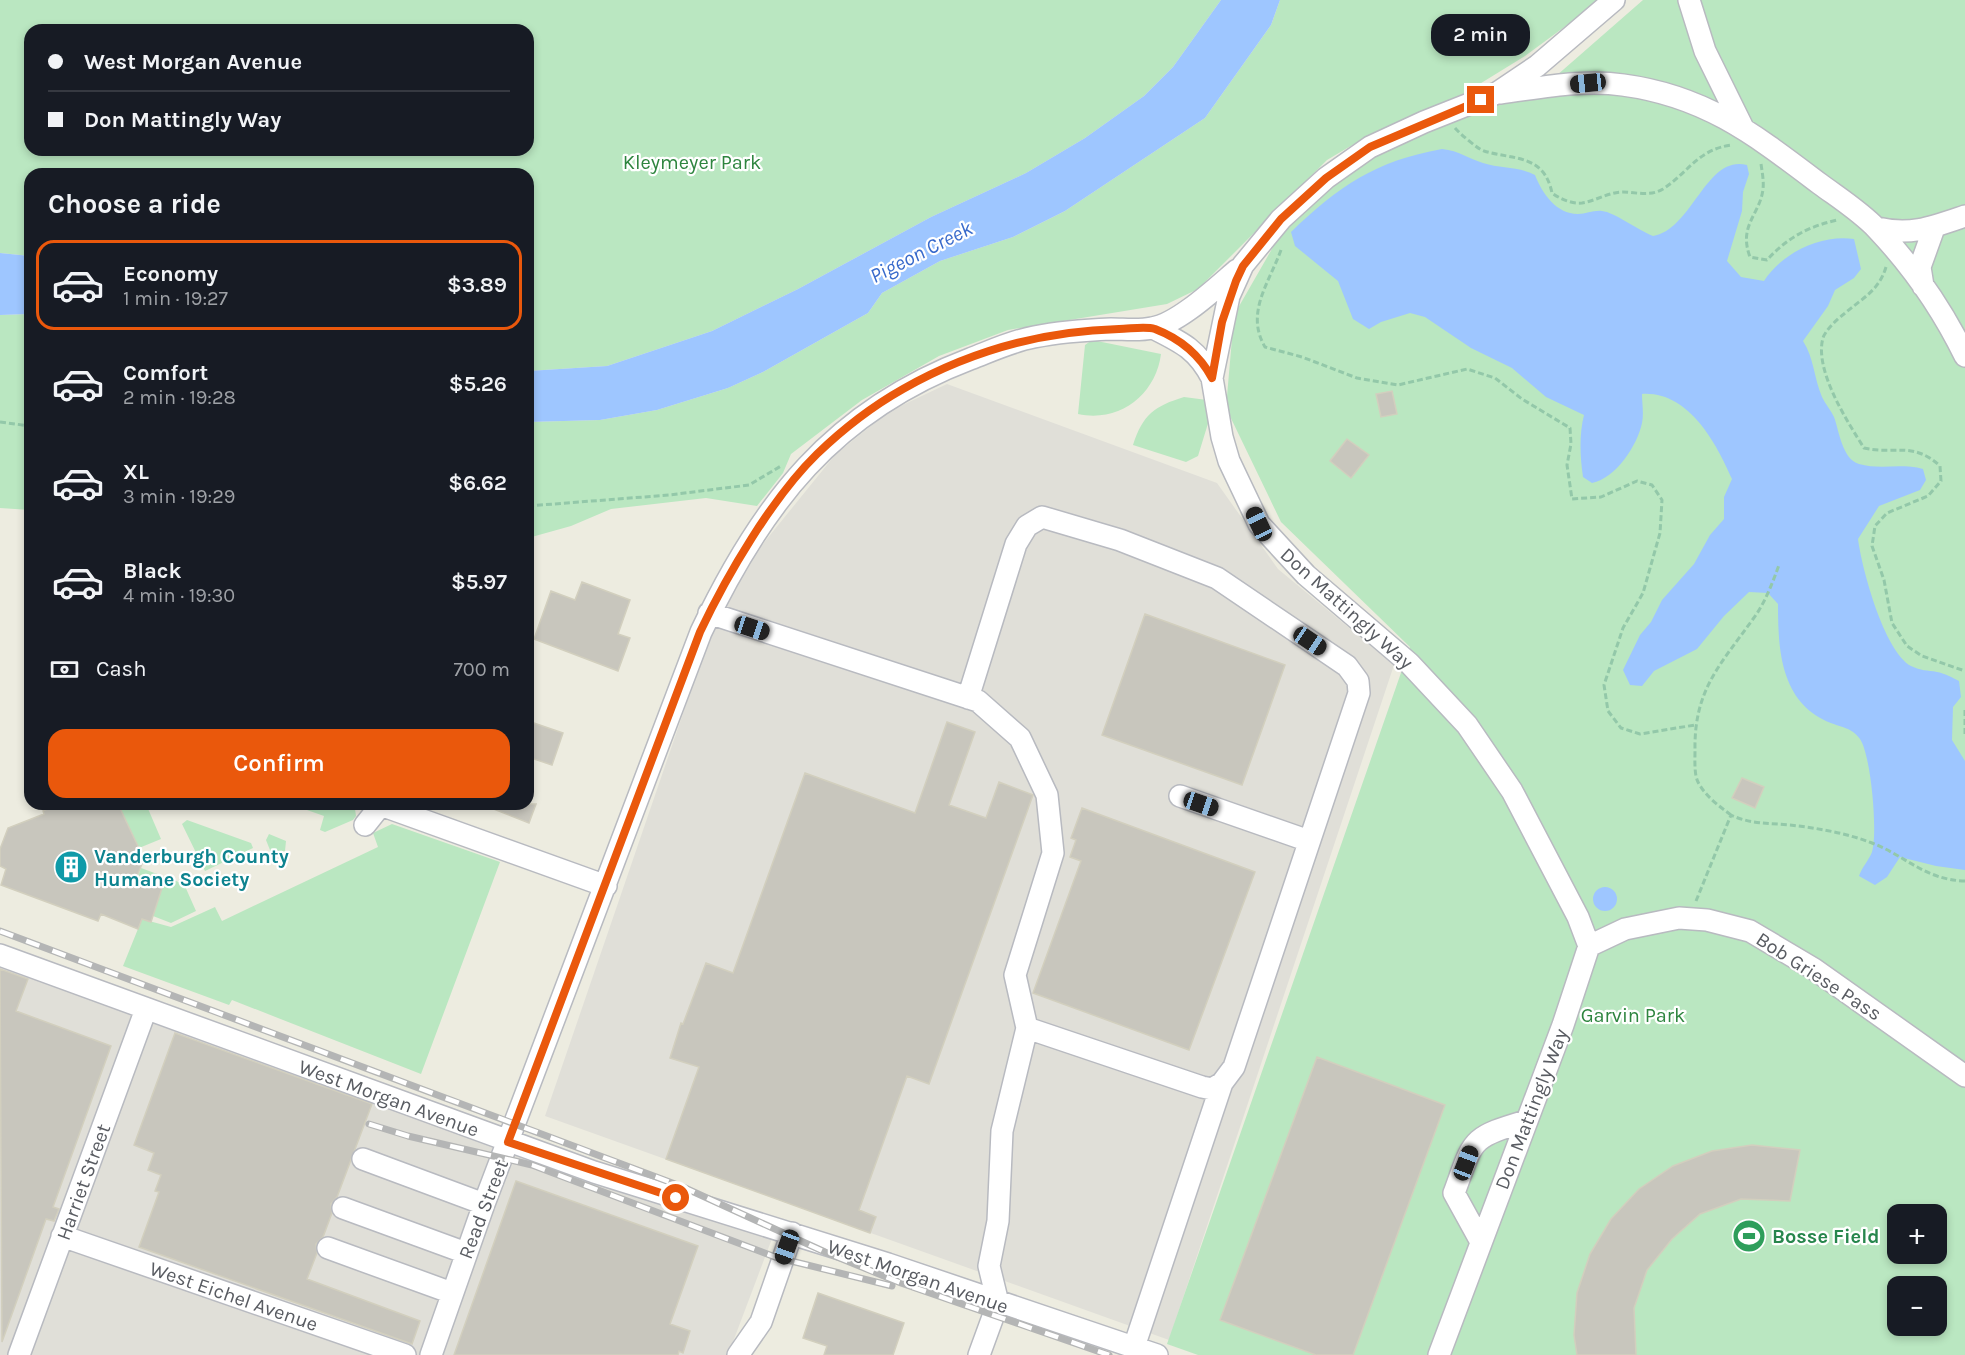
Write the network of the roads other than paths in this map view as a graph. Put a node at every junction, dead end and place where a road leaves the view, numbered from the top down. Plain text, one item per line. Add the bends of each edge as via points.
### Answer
1 (1614, 0) edge
2 (1689, 0) edge
3 (1497, 93) junction
4 (1740, 136) junction
5 (1965, 216) edge
6 (1876, 228) junction
7 (1934, 228) junction
8 (1243, 266) junction
9 (1923, 286) junction
10 (1153, 328) junction
11 (1965, 356) edge
12 (1212, 378) junction
13 (709, 613) junction
14 (968, 698) junction
15 (1180, 796) dead end
16 (376, 810) edge
17 (394, 810) edge
18 (365, 825) dead end
19 (1309, 841) junction
20 (606, 886) junction
21 (1589, 946) junction
22 (0, 955) edge
23 (146, 1009) junction
24 (1027, 1028) junction
25 (1965, 1076) edge
26 (1222, 1083) junction
27 (1526, 1121) junction
28 (508, 1142) junction
29 (363, 1159) dead end
30 (484, 1204) junction
31 (343, 1208) dead end
32 (792, 1233) junction
33 (62, 1236) junction
34 (1481, 1242) junction
35 (328, 1248) dead end
36 (466, 1253) junction
37 (453, 1293) junction
38 (998, 1304) junction
39 (1134, 1347) junction
40 (19, 1355) edge
41 (405, 1355) edge
42 (430, 1355) edge
43 (738, 1355) edge
44 (979, 1355) edge
45 (1157, 1355) edge
46 (1438, 1355) edge

1 - 3 street, Don Mattingly Way via 1537,66
2 - 4 street
3 - 4 street via 1588,83 1622,84 1716,111
3 - 8 street, Don Mattingly Way via 1370,147 1326,178 1276,225
4 - 6 street
5 - 7 street
6 - 7 street via 1903,232
6 - 9 street
7 - 9 street via 1920,267
8 - 10 street, Read Street via 1203,300
8 - 12 street, Don Mattingly Way via 1222,322
9 - 11 street
10 - 12 street, Read Street via 1182,342 1202,360
10 - 13 street, Read Street via 1090,330 1030,338 953,366 869,410 816,455 793,482 739,559
12 - 21 street, Don Mattingly Way via 1227,453 1259,524 1306,575 1409,663 1467,725 1512,791 1578,917
13 - 14 street
13 - 20 street, Read Street
14 - 19 street via 1016,544 1027,526 1042,518 1120,540 1217,578 1347,666 1358,681 1359,693
14 - 24 street via 978,701 1020,738 1047,795 1053,854 1015,975
15 - 19 street
16 - 18 street
17 - 20 street
19 - 26 street via 1234,1067
20 - 28 street, Read Street
21 - 25 street, Bob Griese Pass via 1625,929 1653,922 1688,919 1731,925 1776,945
21 - 27 street, Don Mattingly Way
22 - 23 street, West Morgan Avenue
23 - 28 street, West Morgan Avenue
23 - 33 street, Harriet Street
24 - 26 street via 1202,1087 1212,1089
24 - 38 street via 1002,1131 998,1221 989,1266
26 - 39 street
27 - 34 street, Don Mattingly Way
27 - 34 street via 1486,1133 1471,1148 1454,1193
28 - 30 street, Read Street
28 - 32 street, West Morgan Avenue
29 - 30 street
30 - 36 street, Read Street
31 - 36 street
32 - 38 street, West Morgan Avenue
32 - 43 street via 761,1322
33 - 40 street, Harriet Street
33 - 41 street, West Eichel Avenue
34 - 46 street, Don Mattingly Way
35 - 37 street
36 - 37 street, Read Street
37 - 42 street, Read Street
38 - 39 street, West Morgan Avenue
38 - 44 street
39 - 45 street, West Morgan Avenue

